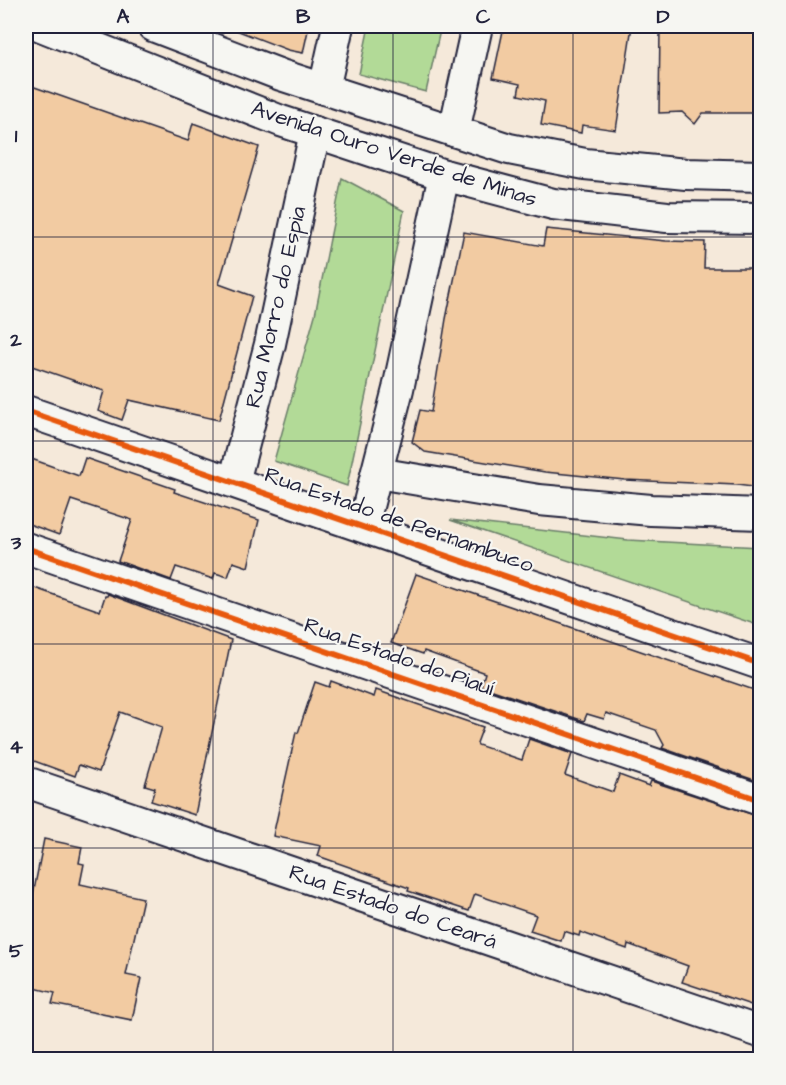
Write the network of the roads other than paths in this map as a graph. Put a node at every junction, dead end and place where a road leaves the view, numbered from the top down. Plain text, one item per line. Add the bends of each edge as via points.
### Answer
1 (41, 26) edge
2 (153, 26) edge
3 (338, 26) edge
4 (477, 26) edge
5 (324, 89) junction
6 (454, 131) junction
7 (315, 132) junction
8 (444, 175) junction
9 (760, 176) edge
10 (760, 218) edge
11 (26, 411) edge
12 (377, 473) junction
13 (234, 482) junction
14 (760, 514) edge
15 (363, 526) junction
16 (26, 548) edge
17 (760, 664) edge
18 (26, 782) edge
19 (760, 800) edge
20 (760, 1032) edge

1 - 7 street, Avenida Ouro Verde de Minas
2 - 5 street, Avenida Ouro Verde de Minas
3 - 5 street
4 - 6 street
5 - 6 street, Avenida Ouro Verde de Minas
6 - 9 street, Avenida Ouro Verde de Minas via 509,149 585,164 686,174
7 - 8 street, Avenida Ouro Verde de Minas
7 - 13 street, Rua Morro do Espia via 270,344
8 - 10 street, Avenida Ouro Verde de Minas via 553,204 667,217
8 - 12 street
11 - 13 street, Rua Estado de Pernambuco
12 - 14 street via 539,500
12 - 15 street
13 - 15 street, Rua Estado de Pernambuco
15 - 17 street, Rua Estado de Pernambuco
16 - 19 street, Rua Estado do Piauí
18 - 20 street, Rua Estado do Ceará

